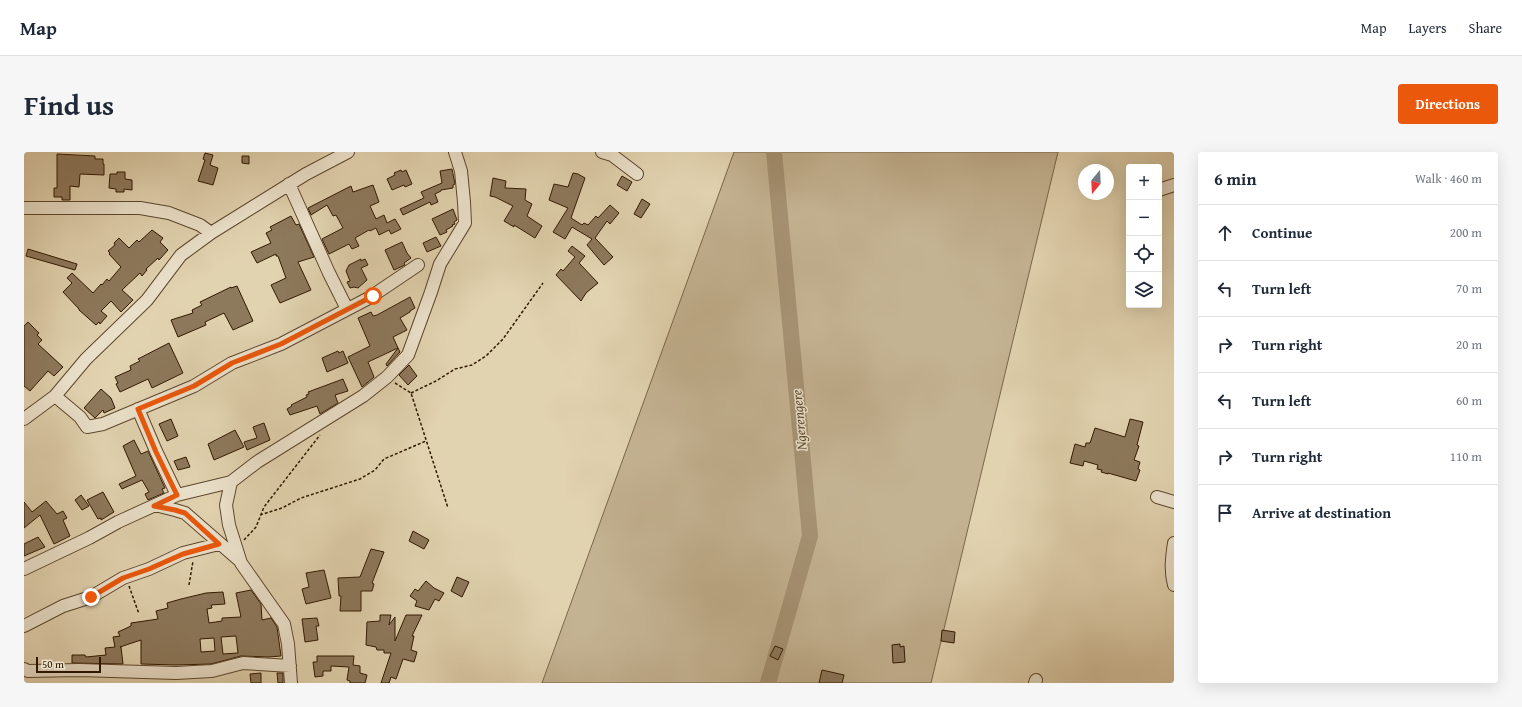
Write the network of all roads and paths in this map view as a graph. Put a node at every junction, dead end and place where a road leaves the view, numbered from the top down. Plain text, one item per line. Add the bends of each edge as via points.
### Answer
1 (348, 152) edge
2 (455, 152) edge
3 (602, 152) edge
4 (637, 174) dead end
5 (289, 184) junction
6 (1174, 185) edge
7 (1162, 189) edge
8 (24, 208) edge
9 (212, 233) junction
10 (418, 265) dead end
11 (543, 284) dead end
12 (347, 309) junction
13 (387, 377) junction
14 (411, 393) junction
15 (55, 396) junction
16 (138, 409) junction
17 (24, 419) edge
18 (322, 434) dead end
19 (426, 441) junction
20 (231, 482) junction
21 (177, 495) junction
22 (1157, 497) dead end
23 (1174, 502) edge
24 (154, 506) junction
25 (448, 508) dead end
26 (260, 515) junction
27 (244, 540) dead end
28 (1174, 543) edge
29 (219, 544) junction
30 (241, 563) junction
31 (24, 569) edge
32 (123, 578) junction
33 (1174, 585) edge
34 (139, 614) dead end
35 (24, 626) edge
36 (290, 666) junction
37 (24, 669) edge
38 (291, 683) edge

1 - 5 street
2 - 13 street via 460,171 465,223 440,264 408,355
3 - 4 street
5 - 9 street
5 - 12 street
6 - 7 street
8 - 9 street via 140,208 168,213 200,225
9 - 15 street via 181,255 147,300 86,359
10 - 12 street via 369,298
11 - 14 path via 503,339 486,356 472,365 455,369
12 - 16 street via 281,344 232,363 194,386
13 - 14 path
13 - 20 street via 363,396 257,462
14 - 19 path
15 - 16 street via 80,417 87,427 103,424
15 - 17 street
16 - 21 street
18 - 26 path
19 - 25 path
19 - 26 path via 384,459 375,470 360,479 301,498
20 - 21 street
20 - 30 street via 226,505 229,525
21 - 24 street
22 - 23 street
24 - 29 street via 185,513
24 - 31 street
26 - 27 path via 256,526
28 - 33 street via 1171,563
29 - 30 street
29 - 32 street via 183,554
30 - 36 street via 284,624
32 - 34 path via 131,589
32 - 35 street via 91,597 63,606
36 - 37 street via 243,663 212,671 176,673
36 - 38 street

